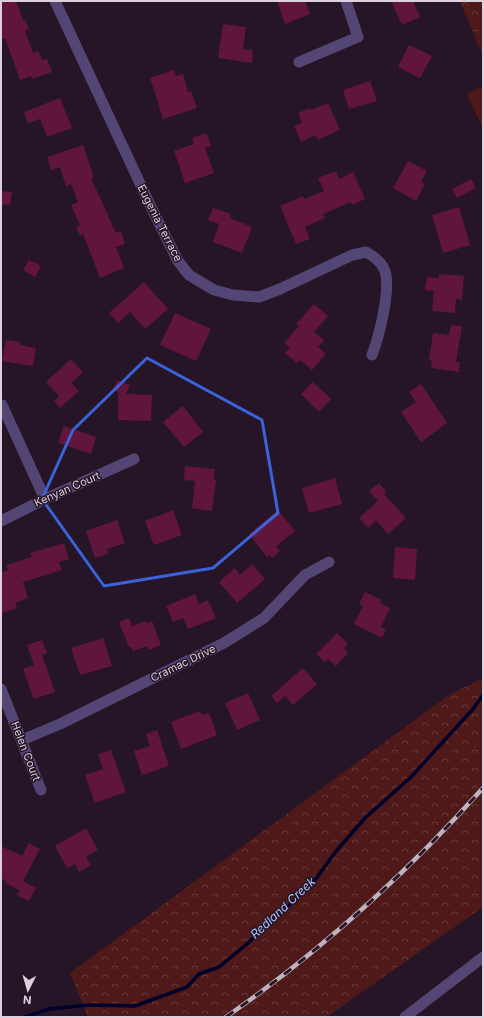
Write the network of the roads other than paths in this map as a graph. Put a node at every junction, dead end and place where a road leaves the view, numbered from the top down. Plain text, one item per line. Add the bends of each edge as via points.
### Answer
1 (55, 1) edge
2 (346, 1) edge
3 (299, 62) dead end
4 (372, 355) dead end
5 (2, 405) edge
6 (134, 459) dead end
7 (45, 499) junction
8 (1, 521) edge
9 (329, 562) dead end
10 (1, 689) edge
11 (22, 740) junction
12 (41, 790) dead end
13 (483, 957) edge
14 (405, 1017) edge

1 - 4 street, Eugenia Terrace via 151,207 178,262 189,275 214,290 233,295 259,297 352,255 366,252 378,259 385,271 386,285 378,341
2 - 3 street via 358,37
5 - 7 street
6 - 7 street, Kenyan Court
7 - 8 street, Kenyan Court
9 - 11 street, Cramac Drive via 305,575 264,618 224,643 60,724
10 - 11 street, Helen Court
11 - 12 street, Helen Court
13 - 14 street

